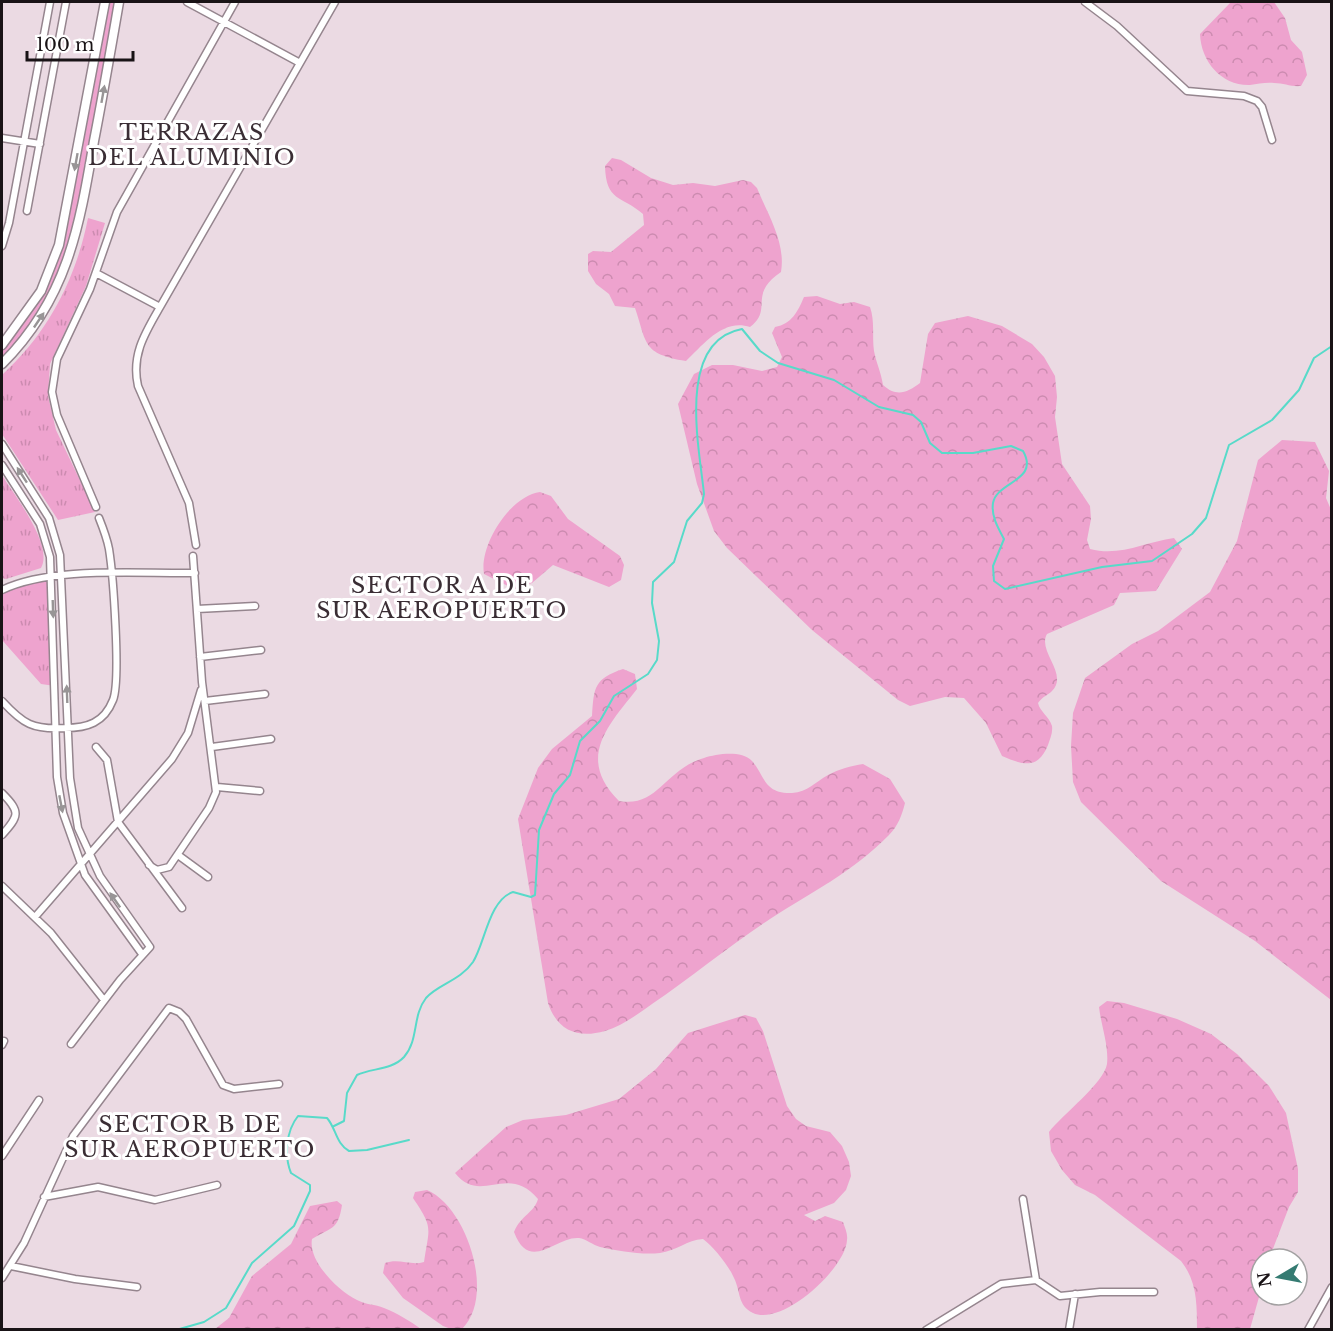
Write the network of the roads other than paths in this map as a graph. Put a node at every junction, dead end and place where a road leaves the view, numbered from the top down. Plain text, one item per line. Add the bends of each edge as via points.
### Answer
1 (50, 2) edge
2 (66, 2) edge
3 (105, 2) edge
4 (119, 2) edge
5 (187, 2) edge
6 (236, 2) edge
7 (334, 2) edge
8 (1085, 2) edge
9 (197, 3) edge
10 (224, 21) junction
11 (40, 60) junction
12 (55, 63) junction
13 (300, 63) junction
14 (2, 138) edge
15 (1272, 140) dead end
16 (24, 142) junction
17 (40, 144) junction
18 (27, 211) dead end
19 (2, 246) edge
20 (96, 273) junction
21 (160, 307) junction
22 (2, 345) edge
23 (2, 364) edge
24 (2, 444) edge
25 (2, 465) edge
26 (96, 507) dead end
27 (99, 518) dead end
28 (196, 545) dead end
29 (194, 556) dead end
30 (195, 573) junction
31 (111, 574) junction
32 (51, 576) junction
33 (62, 576) junction
34 (2, 590) edge
35 (255, 606) dead end
36 (197, 609) junction
37 (261, 650) dead end
38 (200, 657) junction
39 (202, 682) junction
40 (265, 694) dead end
41 (2, 701) edge
42 (205, 701) junction
43 (68, 728) junction
44 (56, 729) junction
45 (271, 740) dead end
46 (96, 747) dead end
47 (212, 747) junction
48 (217, 787) junction
49 (260, 791) dead end
50 (2, 793) edge
51 (118, 822) junction
52 (2, 835) edge
53 (88, 854) junction
54 (178, 855) junction
55 (80, 865) junction
56 (149, 865) junction
57 (208, 877) dead end
58 (2, 886) edge
59 (182, 908) dead end
60 (35, 917) junction
61 (142, 954) junction
62 (104, 1000) junction
63 (71, 1044) dead end
64 (279, 1084) dead end
65 (39, 1100) dead end
66 (2, 1156) edge
67 (217, 1185) dead end
68 (44, 1197) junction
69 (1023, 1199) dead end
70 (11, 1266) junction
71 (2, 1278) edge
72 (1036, 1280) junction
73 (137, 1287) dead end
74 (1332, 1287) edge
75 (1154, 1292) dead end
76 (1075, 1294) junction
77 (926, 1329) edge
78 (1069, 1329) edge
79 (1308, 1329) edge

1 - 11 street
2 - 12 street
3 -> 22 street via 59,245 41,291
23 -> 4 street via 35,326 68,263 83,202
5 - 9 street
6 - 10 street
7 - 13 street
8 - 15 street via 1187,91 1244,96 1257,101
9 - 10 street
10 - 13 street
10 - 20 street via 117,212
11 - 12 street
11 - 16 street
12 - 17 street
13 - 21 street
14 - 16 street
16 - 17 street
16 - 19 street
17 - 18 street
20 - 21 street
20 - 26 street via 57,359 52,392 60,423
21 - 28 street via 138,351 136,377 191,506
33 -> 24 street via 53,525
25 - 32 street via 40,524
27 - 31 street
29 - 30 street
30 - 31 street
30 - 36 street
31 - 33 street
31 - 43 street via 114,699 97,722 88,727
32 - 33 street
32 - 34 street
32 -> 44 street
43 -> 33 street
35 - 36 street
36 - 38 street
37 - 38 street
38 - 39 street
39 - 42 street
39 - 51 street via 194,720 181,745
40 - 42 street
41 - 44 street via 28,725
42 - 47 street
43 - 44 street
43 - 53 street via 72,803
44 -> 55 street via 60,798
45 - 47 street
46 - 51 street via 107,760
47 - 48 street
48 - 49 street
48 - 54 street via 209,808
50 - 52 street via 16,812 15,821
51 - 53 street
51 - 56 street
53 - 55 street
61 -> 53 street via 150,947
54 - 56 street via 166,869
54 - 57 street
55 - 60 street
55 - 61 street via 101,901
56 - 59 street
58 - 60 street
60 - 62 street
61 - 62 street
62 - 63 street
64 - 68 street via 234,1089 223,1085 186,1019 168,1008 73,1136
65 - 66 street
67 - 68 street via 155,1200 98,1187
68 - 70 street
69 - 72 street
70 - 71 street
70 - 73 street
72 - 76 street via 1060,1296
72 - 77 street via 1001,1284
74 - 79 street
75 - 76 street
76 - 78 street

